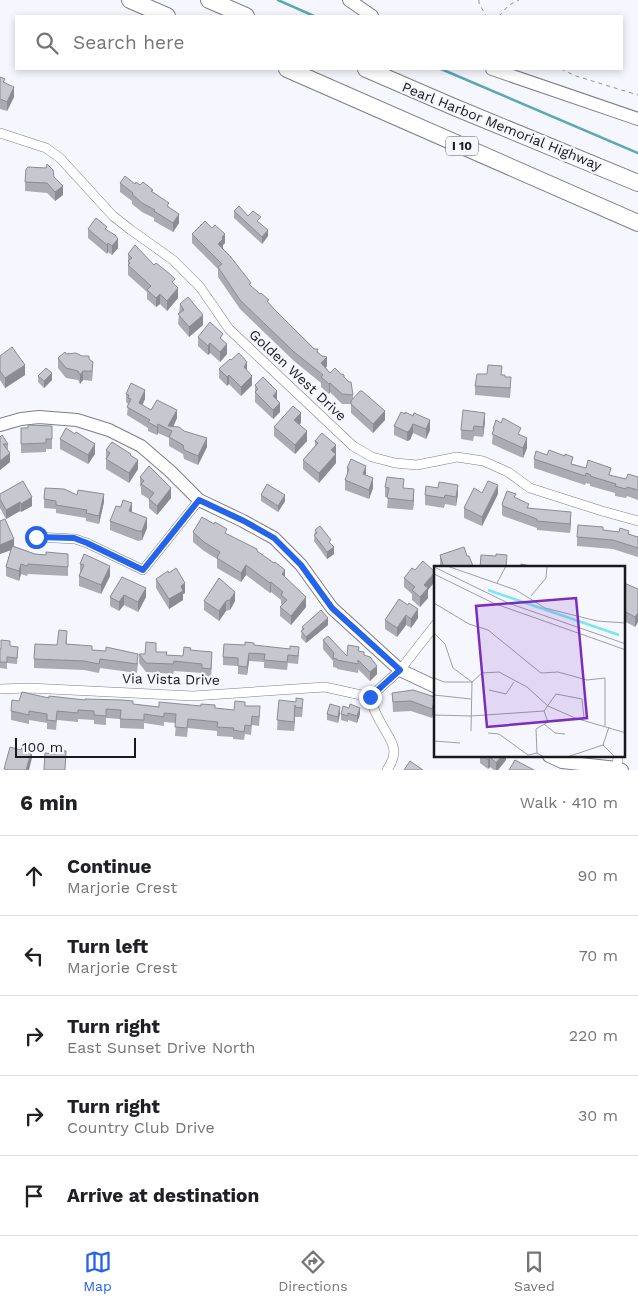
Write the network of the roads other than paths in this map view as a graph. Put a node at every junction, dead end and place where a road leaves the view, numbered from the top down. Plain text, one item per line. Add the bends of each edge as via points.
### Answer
1 (130, 0) edge
2 (209, 0) edge
3 (349, 0) edge
4 (165, 15) edge
5 (244, 15) edge
6 (371, 15) edge
7 (289, 70) edge
8 (368, 70) edge
9 (495, 70) edge
10 (638, 119) edge
11 (0, 133) edge
12 (638, 183) edge
13 (638, 223) edge
14 (0, 425) edge
15 (199, 500) junction
16 (638, 521) edge
17 (36, 537) dead end
18 (434, 627) edge
19 (400, 670) junction
20 (434, 686) edge
21 (0, 689) edge
22 (370, 697) junction
23 (553, 758) edge
24 (619, 765) edge
25 (387, 770) edge

1 - 4 highway
2 - 5 highway
3 - 6 street
7 - 13 highway, I 10
8 - 12 highway, Pearl Harbor Memorial Highway / I 10
9 - 10 street
11 - 16 street, Golden West Drive via 46,148 60,158 113,216 174,260 200,287 229,329 353,446 372,457 395,463 417,465 457,457 483,461 508,472 530,488
14 - 15 street via 38,417 77,420 109,430 141,446
15 - 17 street via 143,570 74,538
15 - 19 street via 274,538 301,565 332,608
18 - 19 street
19 - 20 street
19 - 22 street
21 - 22 street, Via Vista Drive via 193,696 325,687
22 - 25 street via 392,740 394,757
23 - 24 street via 562,762

